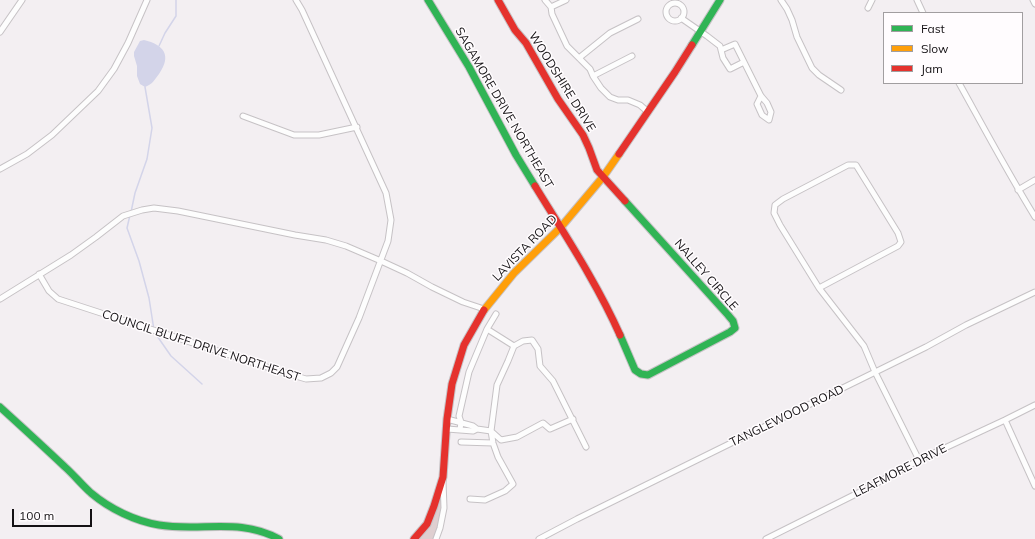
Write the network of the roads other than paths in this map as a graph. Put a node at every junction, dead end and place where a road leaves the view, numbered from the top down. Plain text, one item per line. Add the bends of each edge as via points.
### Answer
1 (22, 0) edge
2 (147, 0) edge
3 (296, 0) edge
4 (428, 0) edge
5 (498, 0) edge
6 (545, 0) edge
7 (566, 0) edge
8 (720, 0) edge
9 (780, 0) edge
10 (872, 0) edge
11 (917, 0) edge
12 (1033, 0) edge
13 (1035, 4) edge
14 (551, 7) junction
15 (868, 8) dead end
16 (923, 12) edge
17 (681, 18) junction
18 (638, 19) dead end
19 (700, 31) junction
20 (0, 32) edge
21 (721, 50) junction
22 (632, 56) dead end
23 (578, 58) junction
24 (744, 62) junction
25 (593, 76) junction
26 (960, 84) edge
27 (841, 90) dead end
28 (761, 96) dead end
29 (648, 112) junction
30 (243, 116) dead end
31 (356, 127) junction
32 (0, 169) edge
33 (603, 177) junction
34 (1035, 180) edge
35 (1018, 190) junction
36 (1035, 217) edge
37 (561, 227) junction
38 (381, 261) junction
39 (39, 274) junction
40 (819, 288) junction
41 (1035, 292) edge
42 (0, 299) edge
43 (484, 309) junction
44 (496, 314) dead end
45 (487, 329) junction
46 (514, 346) junction
47 (876, 372) junction
48 (1035, 405) edge
49 (0, 407) edge
50 (447, 419) junction
51 (573, 419) junction
52 (1005, 420) junction
53 (461, 422) junction
54 (446, 429) junction
55 (477, 429) junction
56 (460, 430) junction
57 (491, 431) junction
58 (461, 442) dead end
59 (494, 443) junction
60 (586, 447) dead end
61 (920, 460) junction
62 (443, 476) junction
63 (1035, 486) edge
64 (470, 500) dead end
65 (279, 539) edge
66 (414, 539) edge
67 (436, 539) edge
68 (539, 539) edge
69 (766, 539) edge

1 - 20 street
2 - 32 street via 114,68 98,91 52,135 27,154
3 - 31 street, COUNCIL BLUFF DRIVE NORTHEAST
4 - 37 main road, SAGAMORE DRIVE NORTHEAST via 470,67 516,155
5 - 33 main road, WOODSHIRE DRIVE via 583,136 597,170
6 - 14 street
7 - 14 street
8 - 19 main road, LAVISTA ROAD
9 - 27 street via 787,9 812,68
10 - 15 street
11 - 16 street
12 - 13 street
14 - 23 street via 567,46
17 - 17 street via 684,9 680,4 670,4 666,13 668,18
17 - 19 street
18 - 23 street via 610,33
19 - 21 street via 720,46
19 - 29 main road, LAVISTA ROAD
21 - 24 street via 735,44
21 - 24 street via 730,69
22 - 25 street
23 - 25 street via 590,69
24 - 28 street
25 - 29 street via 610,98 628,100
26 - 35 street
29 - 33 main road, LAVISTA ROAD
30 - 31 street via 294,136 319,136
31 - 38 street, COUNCIL BLUFF DRIVE NORTHEAST via 386,193 391,220 388,242
33 - 37 main road, LAVISTA ROAD
33 - 37 main road, NALLEY CIRCLE via 733,321 735,328 648,375 641,374 635,370 612,317
34 - 35 street
35 - 36 street
37 - 43 main road, LAVISTA ROAD via 514,273
38 - 39 street via 326,240 154,208 123,216
38 - 39 street, COUNCIL BLUFF DRIVE NORTHEAST via 338,367 321,378 306,379 58,300
38 - 43 street via 463,302
39 - 42 street
40 - 40 street via 780,225 774,213 775,205 848,165 856,165 901,242 898,246
40 - 47 street via 864,346
41 - 47 street, TANGLEWOOD ROAD
43 - 50 main road, LAVISTA ROAD via 464,345 452,384
44 - 45 street
45 - 46 street
45 - 53 street via 469,372 459,416
46 - 51 street via 532,340 538,349 540,366 554,381
46 - 57 street via 497,385
47 - 61 street
47 - 68 street, TANGLEWOOD ROAD
48 - 52 street, LEAFMORE DRIVE
49 - 65 main road via 93,494 122,513 142,521 169,526 245,527
50 - 53 street
50 - 54 main road, LAVISTA ROAD
51 - 57 street via 550,428 543,423 517,437 501,440
51 - 60 street
52 - 61 street, LEAFMORE DRIVE
52 - 63 street
53 - 55 street
53 - 56 street
54 - 56 street
54 - 62 main road, LAVISTA ROAD
55 - 56 street
55 - 57 street
57 - 59 street
58 - 59 street
59 - 64 street via 498,457 513,484 505,491 485,500
61 - 69 street, LEAFMORE DRIVE
62 - 66 main road, LAVISTA ROAD via 427,524
62 - 67 street via 444,508

